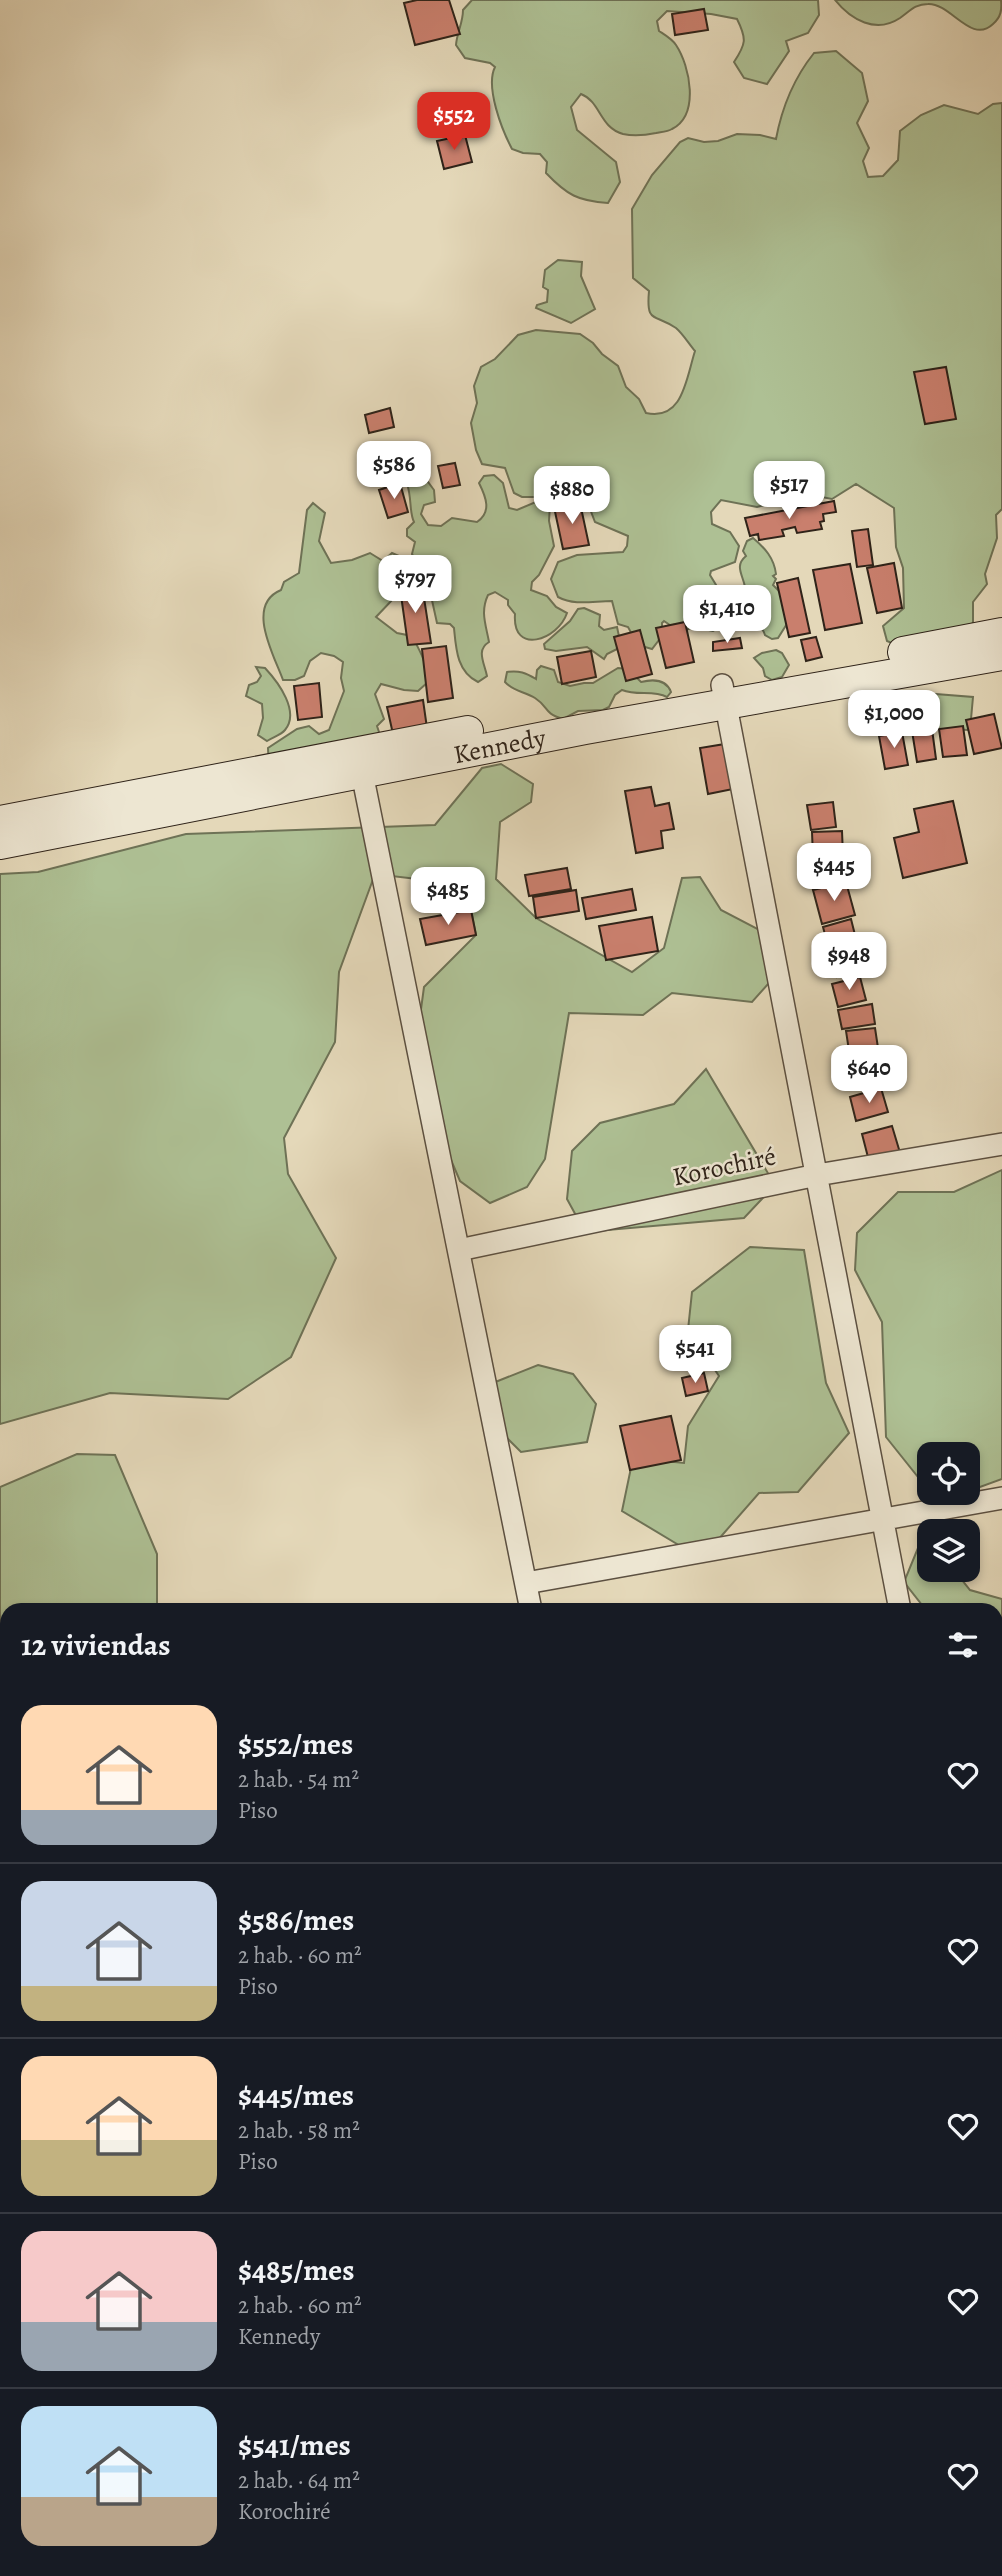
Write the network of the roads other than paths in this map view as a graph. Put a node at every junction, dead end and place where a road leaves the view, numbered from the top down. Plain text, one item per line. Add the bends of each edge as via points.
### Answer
1 (1002, 634) edge
2 (1002, 655) edge
3 (724, 695) junction
4 (362, 773) junction
5 (0, 821) edge
6 (0, 844) edge
7 (1002, 1144) edge
8 (817, 1175) junction
9 (459, 1251) junction
10 (1002, 1497) edge
11 (883, 1520) junction
12 (526, 1583) junction
13 (530, 1603) edge
14 (899, 1603) edge

1 - 3 main road, Kennedy
2 - 3 main road, Kennedy
3 - 4 main road, Kennedy
3 - 5 main road, Kennedy via 273,767
3 - 8 street
4 - 6 main road, Kennedy
4 - 9 street
7 - 8 street, Korochiré
8 - 9 street, Korochiré
8 - 11 street
9 - 12 street
10 - 11 street
11 - 12 street
11 - 14 street
12 - 13 street

